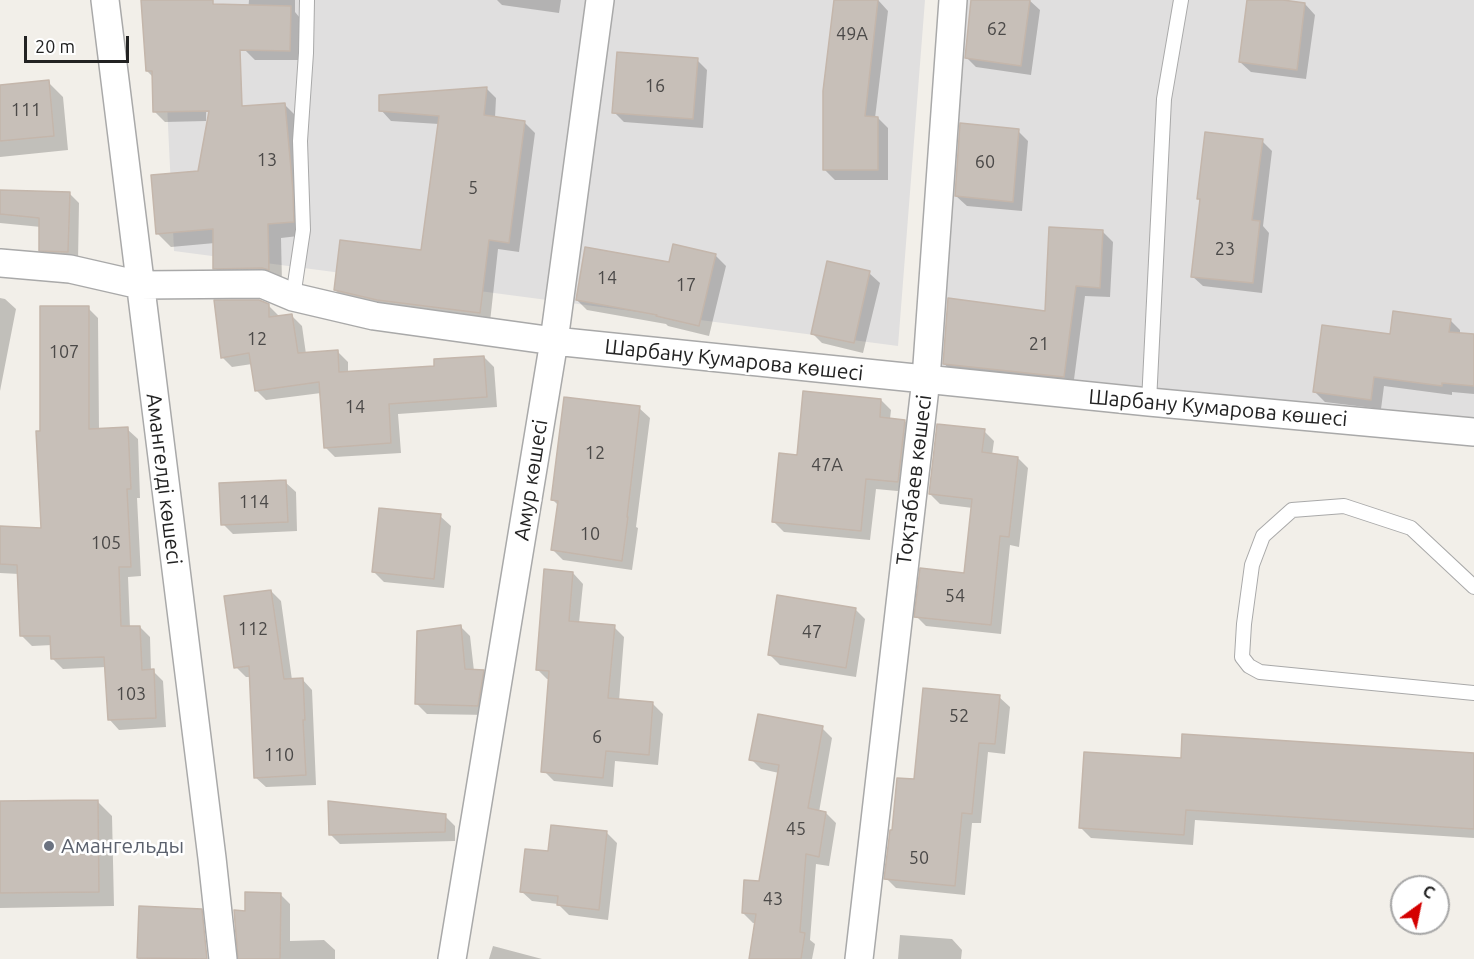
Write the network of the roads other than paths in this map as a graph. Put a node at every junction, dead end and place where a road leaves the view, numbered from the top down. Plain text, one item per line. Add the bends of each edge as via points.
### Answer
1 (105, 0) edge
2 (307, 0) edge
3 (600, 0) edge
4 (953, 0) edge
5 (1181, 0) edge
6 (0, 263) edge
7 (140, 285) junction
8 (292, 297) junction
9 (554, 341) junction
10 (926, 379) junction
11 (1149, 402) junction
12 (1474, 432) edge
13 (1474, 587) edge
14 (1474, 693) edge
15 (223, 959) edge
16 (452, 959) edge
17 (859, 959) edge

1 - 7 street, Амангелді көшесі
2 - 8 lane via 300,141 303,230
3 - 9 street, Амур көшесі
4 - 10 street, Тоқтабаев көшесі
5 - 11 lane via 1164,99
6 - 7 street, Шарбану Кумарова көшесі via 70,269
7 - 8 street, Шарбану Кумарова көшесі via 262,284
7 - 15 street, Амангелді көшесі
8 - 9 street, Шарбану Кумарова көшесі via 374,316
9 - 10 street, Шарбану Кумарова көшесі
9 - 16 street, Амур көшесі
10 - 11 street, Шарбану Кумарова көшесі
10 - 17 street, Тоқтабаев көшесі
11 - 12 street, Шарбану Кумарова көшесі
13 - 14 lane via 1412,528 1344,506 1292,510 1263,536 1252,565 1242,657 1260,672

